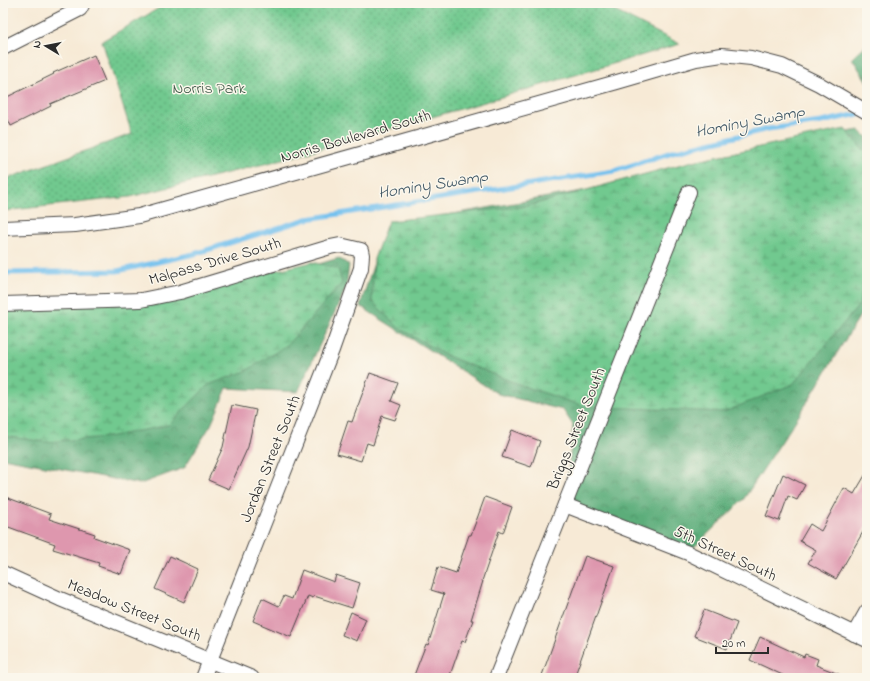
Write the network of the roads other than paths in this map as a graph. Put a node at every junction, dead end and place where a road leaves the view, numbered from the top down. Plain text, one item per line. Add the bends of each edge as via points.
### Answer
1 (83, 3) edge
2 (3, 48) edge
3 (867, 112) edge
4 (689, 192) dead end
5 (3, 228) edge
6 (361, 250) joint
7 (3, 304) edge
8 (565, 505) junction
9 (3, 573) edge
10 (867, 611) edge
11 (854, 634) junction
12 (867, 640) edge
13 (210, 661) junction
14 (203, 678) edge
15 (252, 678) edge
16 (496, 678) edge

1 - 2 street via 80,9
3 - 5 street, Norris Boulevard South via 782,66 751,58 722,56 696,59 139,216 76,225
4 - 8 street, Briggs Street South
6 - 7 street, Malpass Drive South via 340,245 330,246 180,292 141,300
6 - 13 street, Jordan Street South via 361,268 332,350
8 - 11 street, 5th Street South via 688,554
8 - 16 street, Briggs Street South
9 - 13 street, Meadow Street South
10 - 11 street
11 - 12 street, 5th Street South
13 - 14 street, Jordan Street South
13 - 15 street, Meadow Street South

